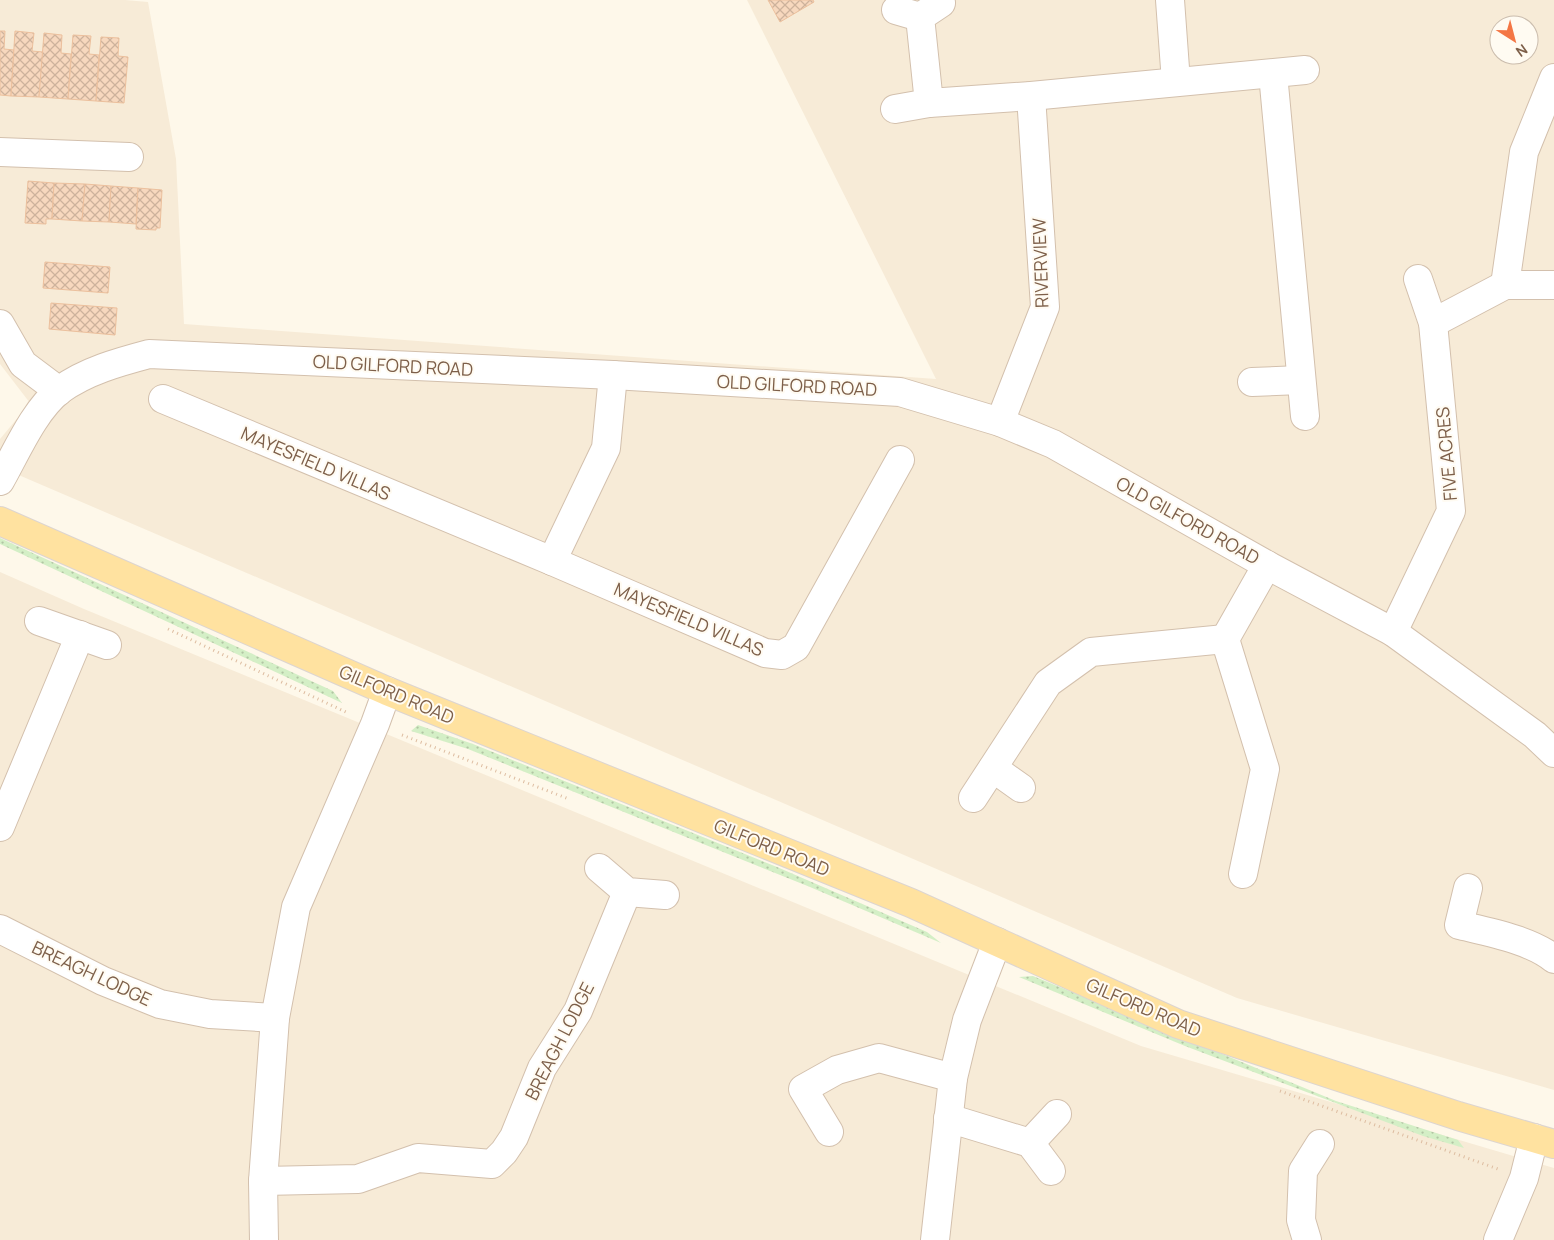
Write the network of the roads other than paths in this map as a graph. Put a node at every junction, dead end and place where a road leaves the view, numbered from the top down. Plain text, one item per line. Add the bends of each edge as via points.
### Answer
1 (1170, 0) edge
2 (919, 10) dead end
3 (1305, 70) dead end
4 (1274, 74) junction
5 (1554, 78) edge
6 (1176, 82) junction
7 (1031, 96) junction
8 (929, 103) junction
9 (895, 109) dead end
10 (0, 152) edge
11 (129, 157) dead end
12 (1418, 279) dead end
13 (1505, 285) junction
14 (1554, 285) edge
15 (1433, 323) junction
16 (0, 324) edge
17 (613, 374) junction
18 (1300, 380) junction
19 (1252, 382) dead end
20 (59, 391) junction
21 (163, 399) dead end
22 (1305, 416) dead end
23 (1000, 422) junction
24 (900, 460) dead end
25 (0, 481) edge
26 (0, 521) edge
27 (552, 561) junction
28 (1267, 565) junction
29 (39, 621) dead end
30 (1393, 632) junction
31 (80, 636) junction
32 (1225, 639) junction
33 (107, 645) dead end
34 (387, 691) junction
35 (1554, 753) edge
36 (993, 768) junction
37 (1021, 788) dead end
38 (973, 798) dead end
39 (0, 827) edge
40 (599, 868) dead end
41 (1243, 874) dead end
42 (1468, 888) dead end
43 (627, 892) junction
44 (666, 895) dead end
45 (0, 929) edge
46 (997, 942) junction
47 (1554, 958) edge
48 (275, 1018) junction
49 (953, 1078) junction
50 (1057, 1114) dead end
51 (948, 1118) junction
52 (829, 1132) dead end
53 (1544, 1141) edge
54 (1030, 1143) junction
55 (1320, 1144) dead end
56 (1051, 1171) dead end
57 (263, 1181) junction
58 (264, 1240) edge
59 (935, 1240) edge
60 (1307, 1240) edge
61 (1498, 1240) edge

1 - 6 street
2 - 8 street
3 - 4 street
4 - 6 street
4 - 18 street
5 - 13 street via 1524,152
6 - 7 street
7 - 8 street
7 - 23 street, RIVERVIEW via 1045,307
8 - 9 street
10 - 11 street
12 - 15 street, FIVE ACRES
13 - 14 street
13 - 15 street
15 - 30 street, FIVE ACRES via 1451,511
16 - 20 street via 23,364
17 - 20 street, OLD GILFORD ROAD via 149,354 86,375
17 - 23 street, OLD GILFORD ROAD via 900,392
17 - 27 street via 606,448
18 - 19 street
18 - 22 street
20 - 25 street, OLD GILFORD ROAD via 40,411
21 - 27 street, MAYESFIELD VILLAS
23 - 28 street, OLD GILFORD ROAD via 1053,444
24 - 27 street, MAYESFIELD VILLAS via 796,647 782,655 765,652
26 - 34 main road, GILFORD ROAD
28 - 30 street, OLD GILFORD ROAD
28 - 32 street
29 - 31 street
30 - 35 street, OLD GILFORD ROAD via 1535,735
31 - 33 street
31 - 39 street
32 - 36 street via 1091,652 1048,683
32 - 41 street via 1265,769
34 - 46 main road, GILFORD ROAD via 911,902
34 - 48 street via 296,907
36 - 37 street
36 - 38 street
40 - 43 street
42 - 47 street via 1459,925 1544,950
43 - 44 street
43 - 57 street, BREAGH LODGE via 578,1011 542,1068 514,1137 492,1164 418,1158 358,1179
45 - 48 street, BREAGH LODGE via 103,981 160,1004 210,1014
46 - 49 street via 967,1020
46 - 53 main road, GILFORD ROAD via 1178,1024
48 - 57 street
49 - 51 street
49 - 52 street via 879,1058 837,1070 803,1089
50 - 54 street
51 - 54 street
51 - 59 street
53 - 61 street via 1524,1178
54 - 56 street
55 - 60 street via 1303,1171 1301,1220
57 - 58 street

